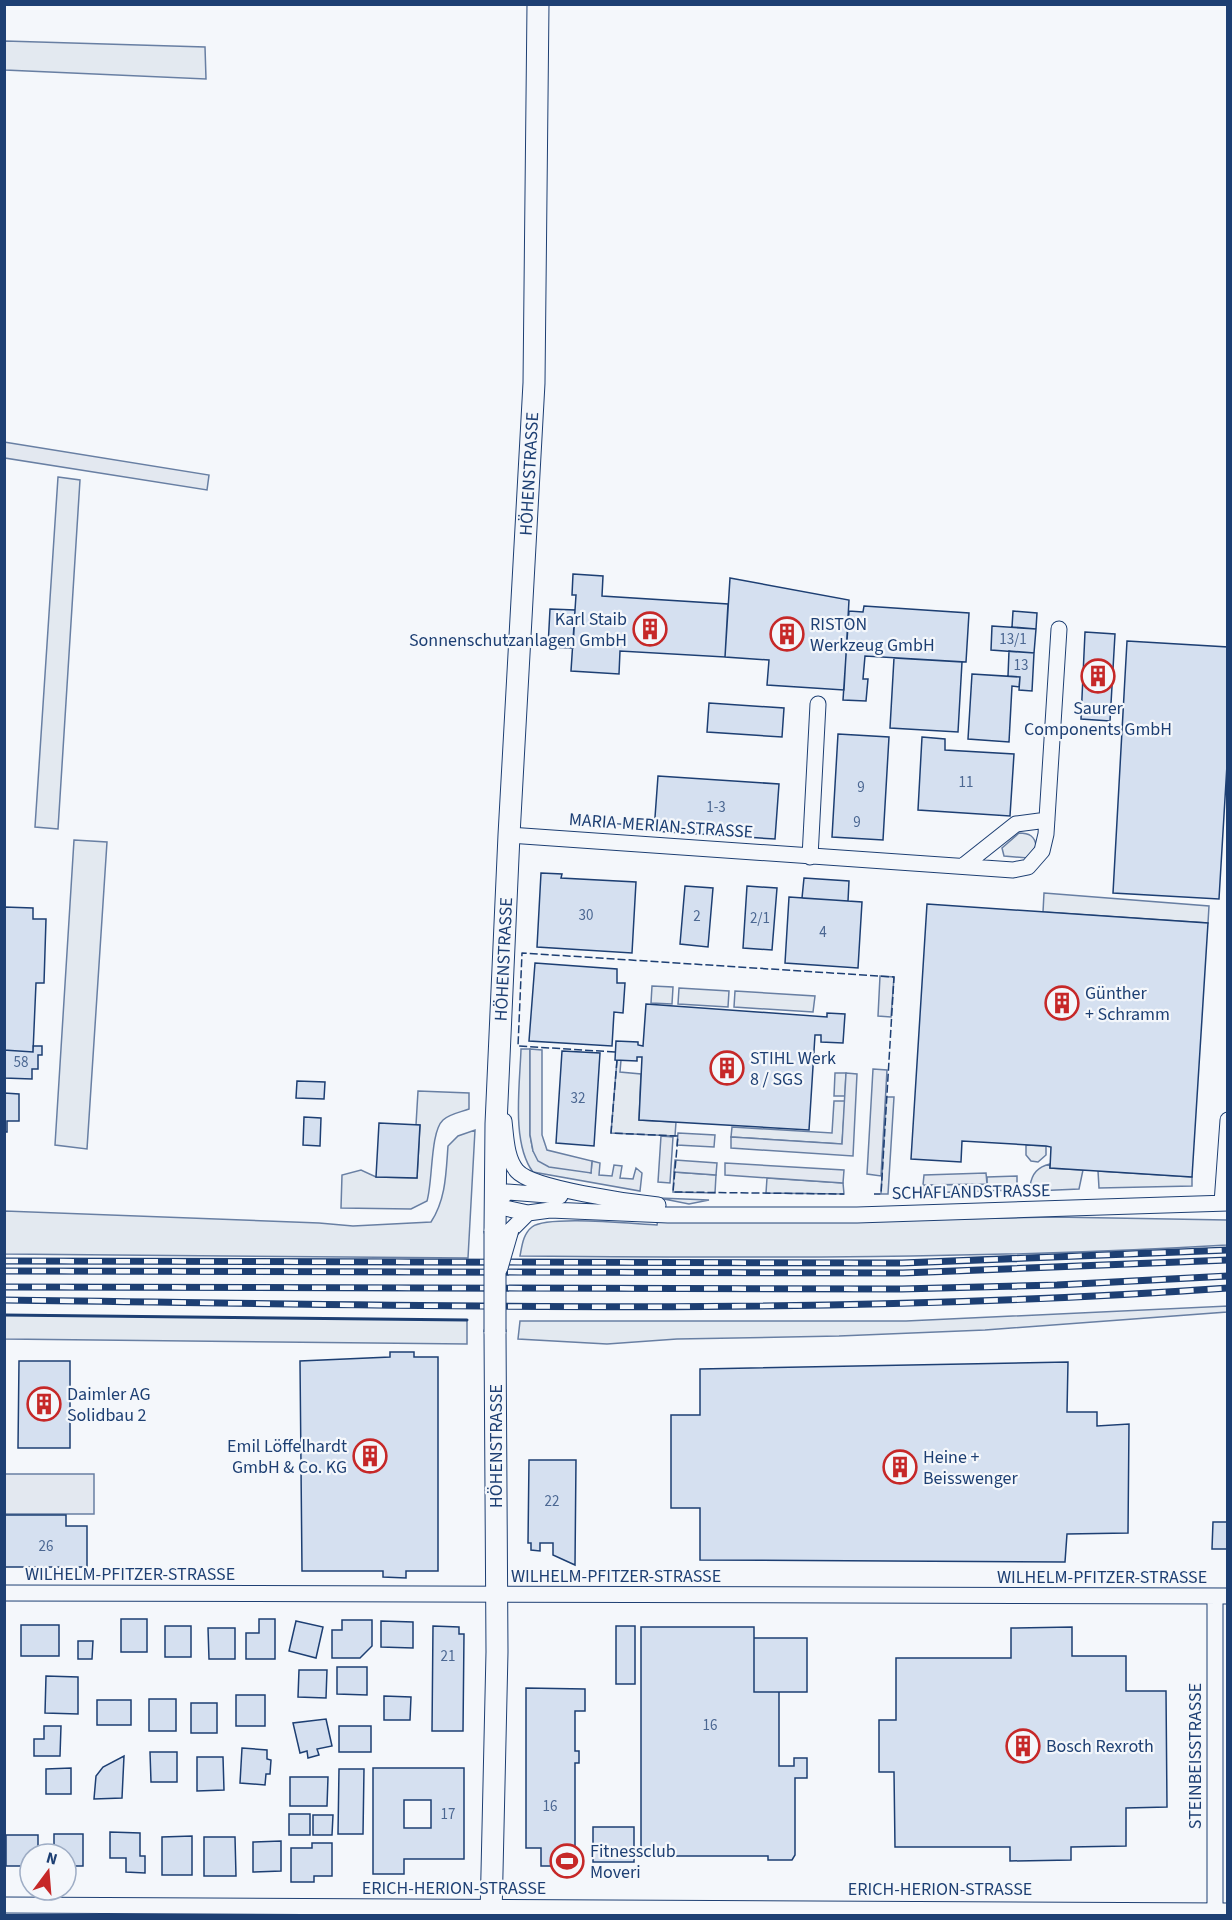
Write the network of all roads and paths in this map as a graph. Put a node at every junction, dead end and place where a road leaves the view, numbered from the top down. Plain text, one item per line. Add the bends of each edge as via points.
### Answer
1 (538, 4) edge
2 (1059, 629) dead end
3 (818, 704) dead end
4 (1047, 820) junction
5 (508, 835) junction
6 (810, 857) junction
7 (963, 866) junction
8 (498, 1078) junction
9 (1227, 1120) edge
10 (640, 1203) junction
11 (1225, 1203) edge
12 (495, 1206) junction
13 (528, 1213) junction
14 (720, 1213) junction
15 (503, 1230) junction
16 (4, 1593) edge
17 (497, 1595) junction
18 (1221, 1596) edge
19 (9, 1908) edge
20 (491, 1911) edge
21 (1219, 1912) edge

1 - 5 main road, HÖHENSTRASSE via 534,383
2 - 4 street, MARIA-MERIAN-STRASSE
3 - 6 street
4 - 7 street via 1016,824
4 - 7 street, MARIA-MERIAN-STRASSE via 1042,851 1029,867 1013,870
5 - 6 street, MARIA-MERIAN-STRASSE
5 - 8 main road, HÖHENSTRASSE
6 - 7 street, MARIA-MERIAN-STRASSE
8 - 10 street, SCHAFLANDSTRASSE via 508,1151 516,1170 528,1180 558,1188
8 - 12 main road, HÖHENSTRASSE
9 - 11 street, SCHAFLANDSTRASSE
10 - 12 street, SCHAFLANDSTRASSE via 519,1191 507,1192
10 - 14 street, SCHAFLANDSTRASSE
11 - 14 street, SCHAFLANDSTRASSE via 857,1215
12 - 13 street, SCHAFLANDSTRASSE
12 - 15 main road, HÖHENSTRASSE
13 - 14 street, SCHAFLANDSTRASSE
13 - 15 street
15 - 17 main road, HÖHENSTRASSE, bridge via 495,1286
16 - 17 street, WILHELM-PFITZER-STRASSE
17 - 18 street, WILHELM-PFITZER-STRASSE
17 - 20 main road, HÖHENSTRASSE
18 - 21 street, STEINBEISSTRASSE
19 - 20 street, ERICH-HERION-STRASSE
20 - 21 street, ERICH-HERION-STRASSE

